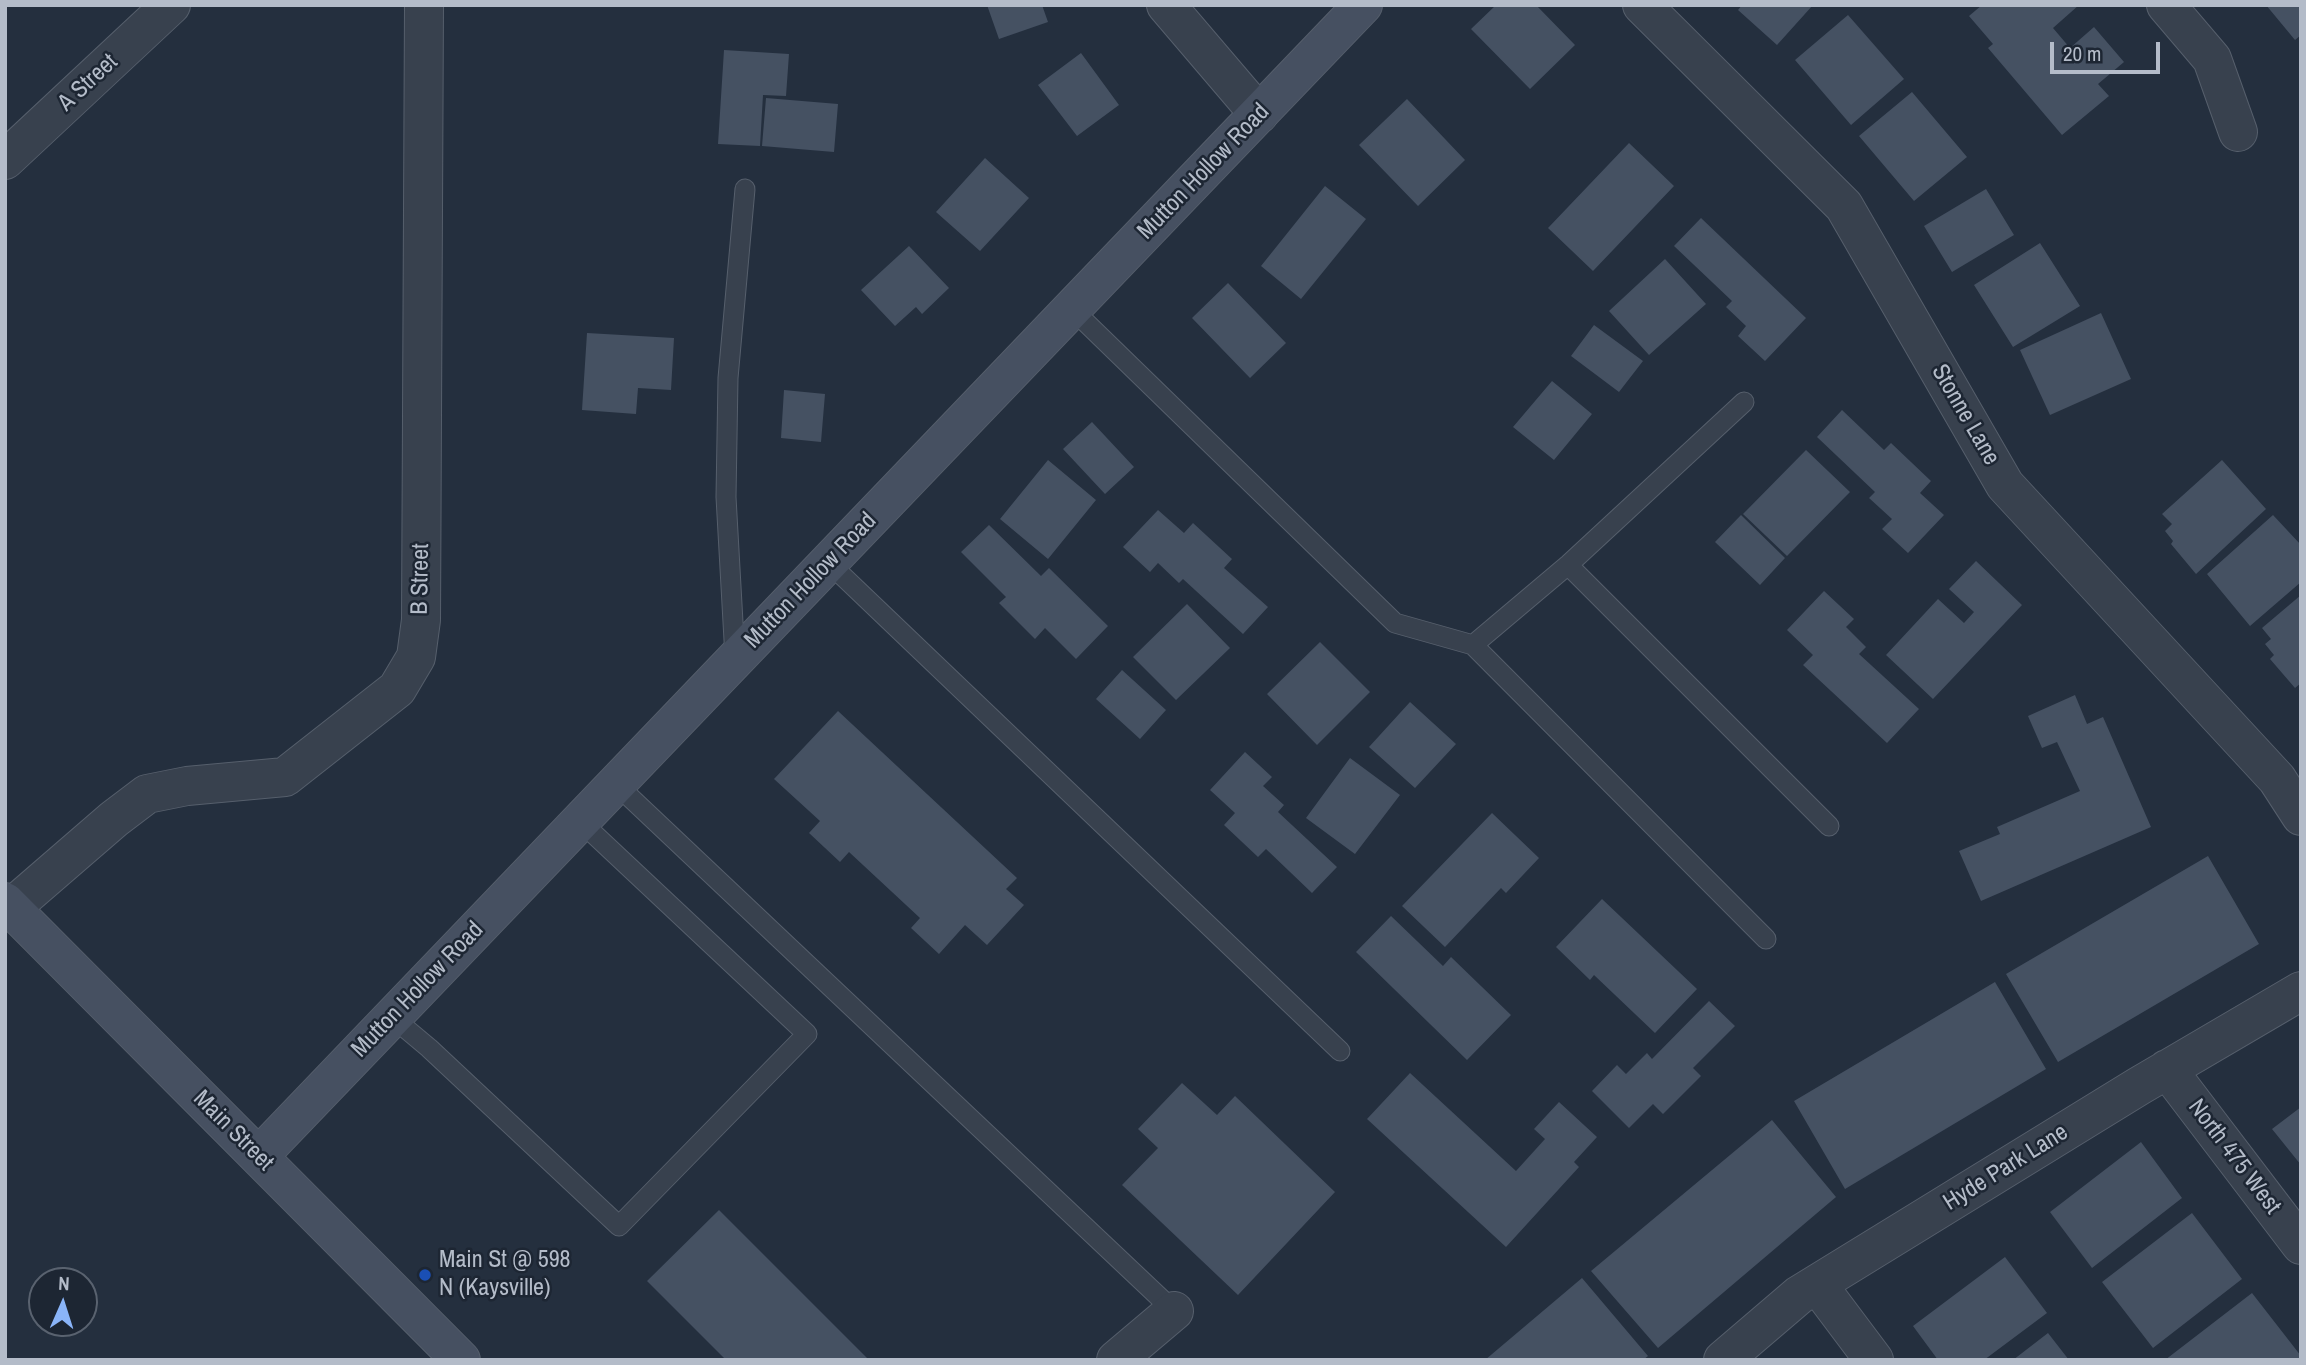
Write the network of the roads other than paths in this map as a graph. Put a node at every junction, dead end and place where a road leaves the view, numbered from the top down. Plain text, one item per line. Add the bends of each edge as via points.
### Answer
1 (171, 5) edge
2 (424, 5) edge
3 (1166, 5) edge
4 (1363, 5) edge
5 (1642, 5) edge
6 (2166, 5) edge
7 (1259, 114) junction
8 (2238, 132) dead end
9 (5, 160) edge
10 (745, 189) dead end
11 (1072, 309) junction
12 (1744, 402) dead end
13 (828, 562) junction
14 (1568, 565) junction
15 (1473, 645) junction
16 (735, 659) junction
17 (616, 783) junction
18 (2301, 816) edge
19 (580, 821) junction
20 (1829, 826) dead end
21 (7, 906) edge
22 (1766, 939) dead end
23 (2301, 991) edge
24 (392, 1017) junction
25 (1340, 1051) dead end
26 (2167, 1069) junction
27 (258, 1156) junction
28 (2301, 1245) edge
29 (1817, 1284) junction
30 (1174, 1311) joint
31 (461, 1360) edge
32 (1116, 1360) edge
33 (1723, 1360) edge
34 (1874, 1360) edge

1 - 9 street, A Street
2 - 21 street, B Street via 421,620 416,657 397,689 285,777 147,794
3 - 7 street
4 - 7 street, Mutton Hollow Road
5 - 18 street, Stonne Lane via 1844,206 2005,485 2277,779
6 - 8 street via 2212,60
7 - 11 street, Mutton Hollow Road
10 - 16 lane via 728,378 726,497
11 - 13 street, Mutton Hollow Road
11 - 15 lane via 1395,623
12 - 14 lane
13 - 16 street, Mutton Hollow Road
13 - 25 lane
14 - 15 lane
14 - 20 lane
15 - 22 lane
16 - 17 street, Mutton Hollow Road
17 - 19 street, Mutton Hollow Road
17 - 30 lane
19 - 24 street, Mutton Hollow Road
19 - 24 lane via 807,1034 619,1226
21 - 27 street, Main Street
23 - 26 street, Hyde Park Lane
24 - 27 street, Mutton Hollow Road
26 - 28 street, North 475 West
26 - 29 street, Hyde Park Lane
27 - 31 street, Main Street
29 - 33 street, Hyde Park Lane
29 - 34 street
30 - 32 street

